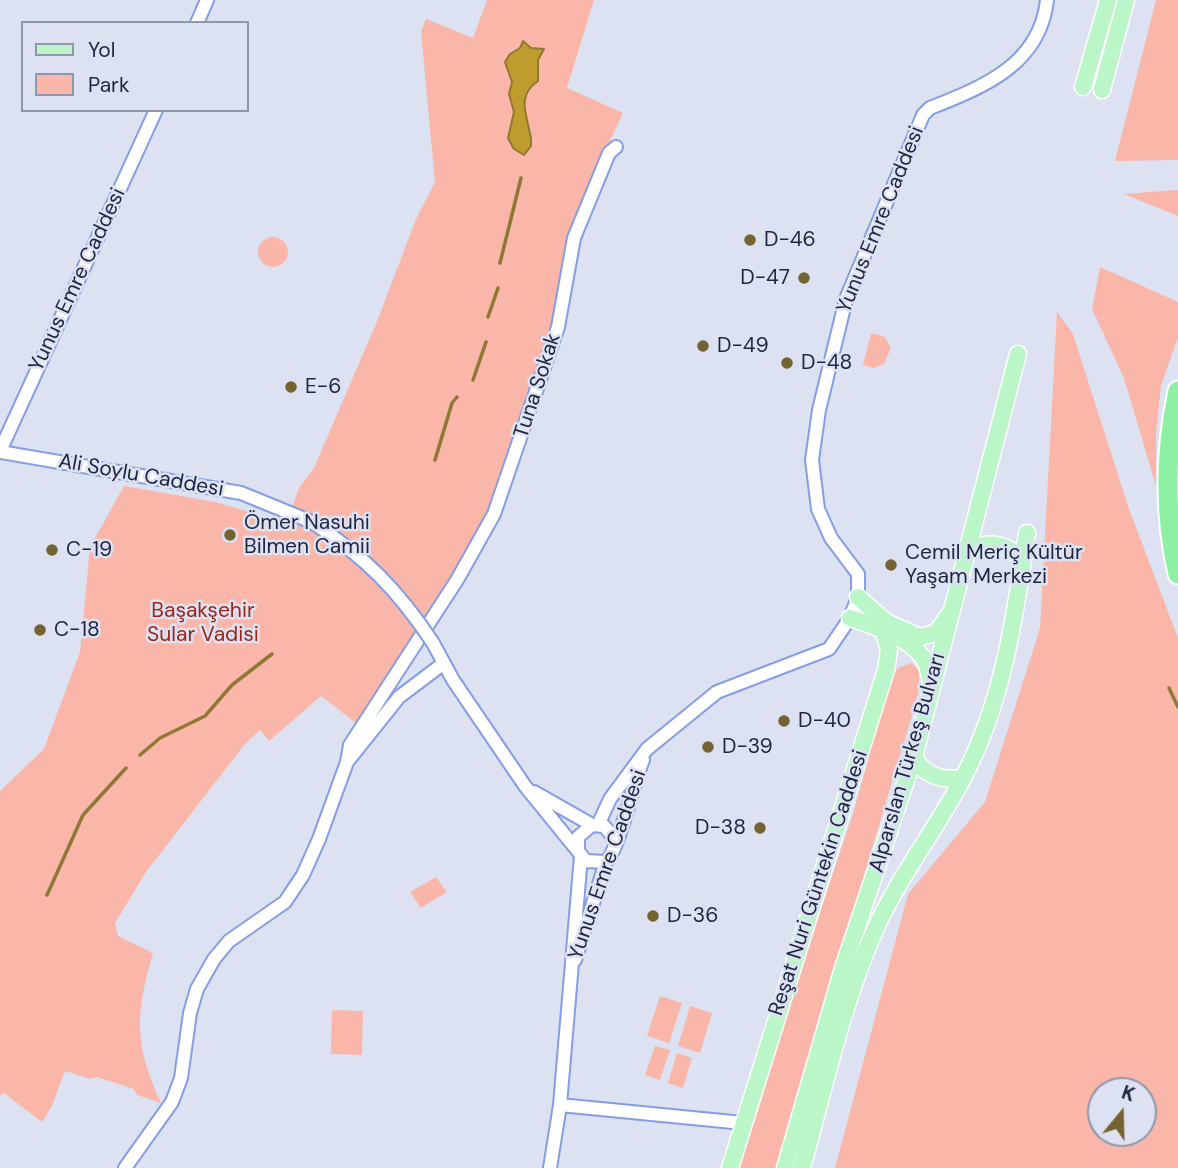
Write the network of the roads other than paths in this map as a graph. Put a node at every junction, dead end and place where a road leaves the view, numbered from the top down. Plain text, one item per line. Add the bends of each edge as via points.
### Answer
1 (207, 0) edge
2 (1047, 0) edge
3 (1108, 0) edge
4 (1126, 0) edge
5 (198, 21) edge
6 (1083, 87) dead end
7 (1102, 90) dead end
8 (155, 112) edge
9 (616, 147) dead end
10 (1018, 354) dead end
11 (1178, 391) edge
12 (0, 452) edge
13 (1027, 533) dead end
14 (969, 549) junction
15 (1023, 561) junction
16 (1178, 574) edge
17 (858, 597) junction
18 (953, 608) junction
19 (850, 618) junction
20 (885, 627) junction
21 (444, 663) junction
22 (927, 663) junction
23 (886, 670) junction
24 (932, 685) junction
25 (647, 749) junction
26 (914, 757) junction
27 (347, 762) junction
28 (963, 778) junction
29 (525, 786) junction
30 (595, 825) junction
31 (616, 840) junction
32 (579, 853) junction
33 (606, 862) junction
34 (569, 981) junction
35 (560, 1105) junction
36 (743, 1123) junction
37 (125, 1168) edge
38 (550, 1168) edge
39 (730, 1168) edge
40 (785, 1168) edge
41 (802, 1168) edge

1 - 5 street
2 - 17 street, Yunus Emre Caddesi via 1036,36 1014,67 923,115 846,299 812,460 818,509 831,538 858,574
3 - 6 main road
4 - 7 main road
8 - 12 street, Yunus Emre Caddesi
9 - 27 street, Tuna Sokak via 609,153 574,238 558,327 494,514 434,617 350,745
10 - 14 main road, Alparslan Türkeş Bulvarı
11 - 16 highway via 1167,493
12 - 21 street, Ali Soylu Caddesi, bridge via 241,493 312,522 382,576 410,607
13 - 15 main road, Alparslan Türkeş Bulvarı
14 - 15 main road via 1001,544
14 - 18 main road, Alparslan Türkeş Bulvarı
15 - 28 main road, Alparslan Türkeş Bulvarı via 1014,624 991,710
17 - 19 street, Yunus Emre Caddesi
17 - 20 main road
18 - 20 main road via 929,637
18 - 24 main road, Alparslan Türkeş Bulvarı
19 - 20 main road
19 - 25 street, Yunus Emre Caddesi via 829,649 717,692
20 - 22 main road
20 - 23 main road, Reşat Nuri Güntekin Caddesi
21 - 27 street via 399,697
21 - 29 street, Ali Soylu Caddesi
22 - 23 main road via 903,657
22 - 24 main road
23 - 36 main road, Reşat Nuri Güntekin Caddesi
24 - 26 main road, Alparslan Türkeş Bulvarı
25 - 30 street, Yunus Emre Caddesi
25 - 31 street, Yunus Emre Caddesi
26 - 28 main road via 925,772 940,778
26 - 40 main road, Alparslan Türkeş Bulvarı via 843,968
27 - 37 street, Tuna Sokak via 303,875 285,902 229,941 197,989 181,1078 172,1102
28 - 41 main road, Alparslan Türkeş Bulvarı via 874,931
29 - 30 street, Ali Soylu Caddesi
29 - 32 street, Ali Soylu Caddesi
30 - 31 street via 610,830
30 - 32 street, Yunus Emre Caddesi via 578,837
31 - 33 street, Yunus Emre Caddesi via 615,851
32 - 33 street via 592,863
32 - 34 street, Yunus Emre Caddesi
33 - 34 street, Yunus Emre Caddesi
34 - 35 street, Yunus Emre Caddesi
35 - 36 street
35 - 38 street, Yunus Emre Caddesi
36 - 39 main road, Reşat Nuri Güntekin Caddesi

